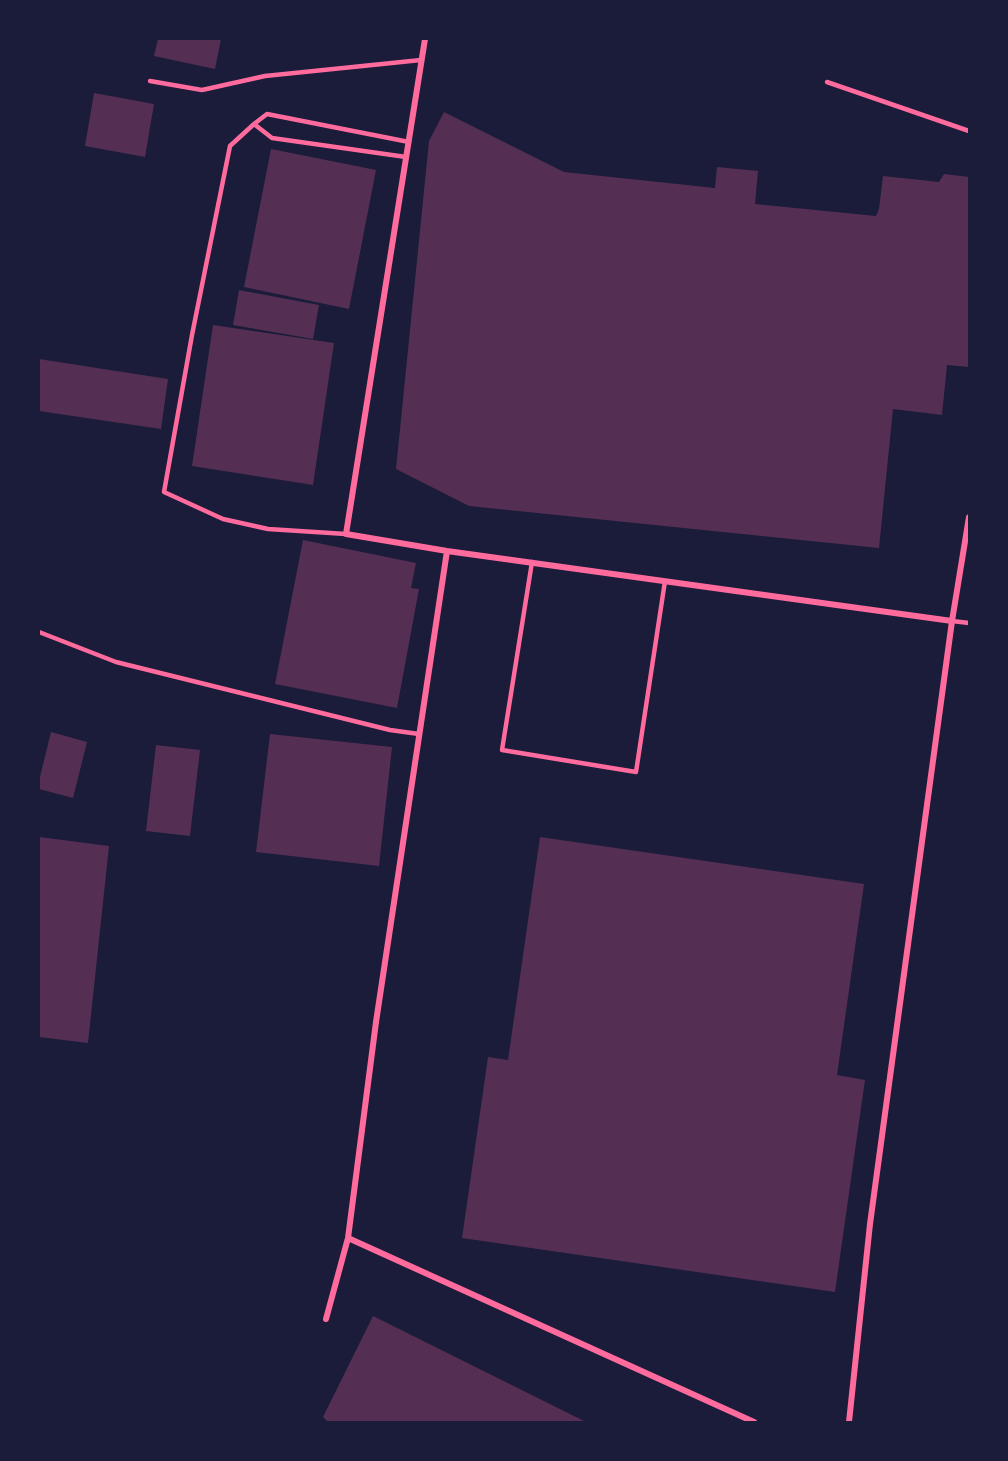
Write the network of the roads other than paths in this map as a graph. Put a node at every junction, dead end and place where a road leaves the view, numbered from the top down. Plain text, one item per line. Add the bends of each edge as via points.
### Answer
1 (425, 39) edge
2 (421, 60) junction
3 (150, 81) dead end
4 (827, 82) dead end
5 (255, 124) junction
6 (969, 132) edge
7 (409, 142) junction
8 (406, 157) junction
9 (969, 517) edge
10 (346, 534) junction
11 (447, 551) junction
12 (532, 562) junction
13 (665, 581) junction
14 (952, 621) junction
15 (969, 623) edge
16 (39, 632) edge
17 (419, 734) junction
18 (348, 1238) junction
19 (326, 1319) dead end
20 (754, 1422) edge
21 (849, 1422) edge

1 - 2 street
2 - 3 lane via 265,76 202,90
2 - 7 street
4 - 6 lane
5 - 7 lane via 267,114
5 - 8 lane via 272,138
5 - 10 lane via 230,146 164,492 223,519 268,529
7 - 8 street
8 - 10 street
9 - 14 street
10 - 11 street
11 - 12 street
11 - 17 street
12 - 13 street
12 - 13 lane via 502,750 636,772
13 - 14 street
14 - 15 lane
14 - 21 street via 870,1224
16 - 17 lane via 116,662
17 - 18 street
18 - 19 street
18 - 20 street

